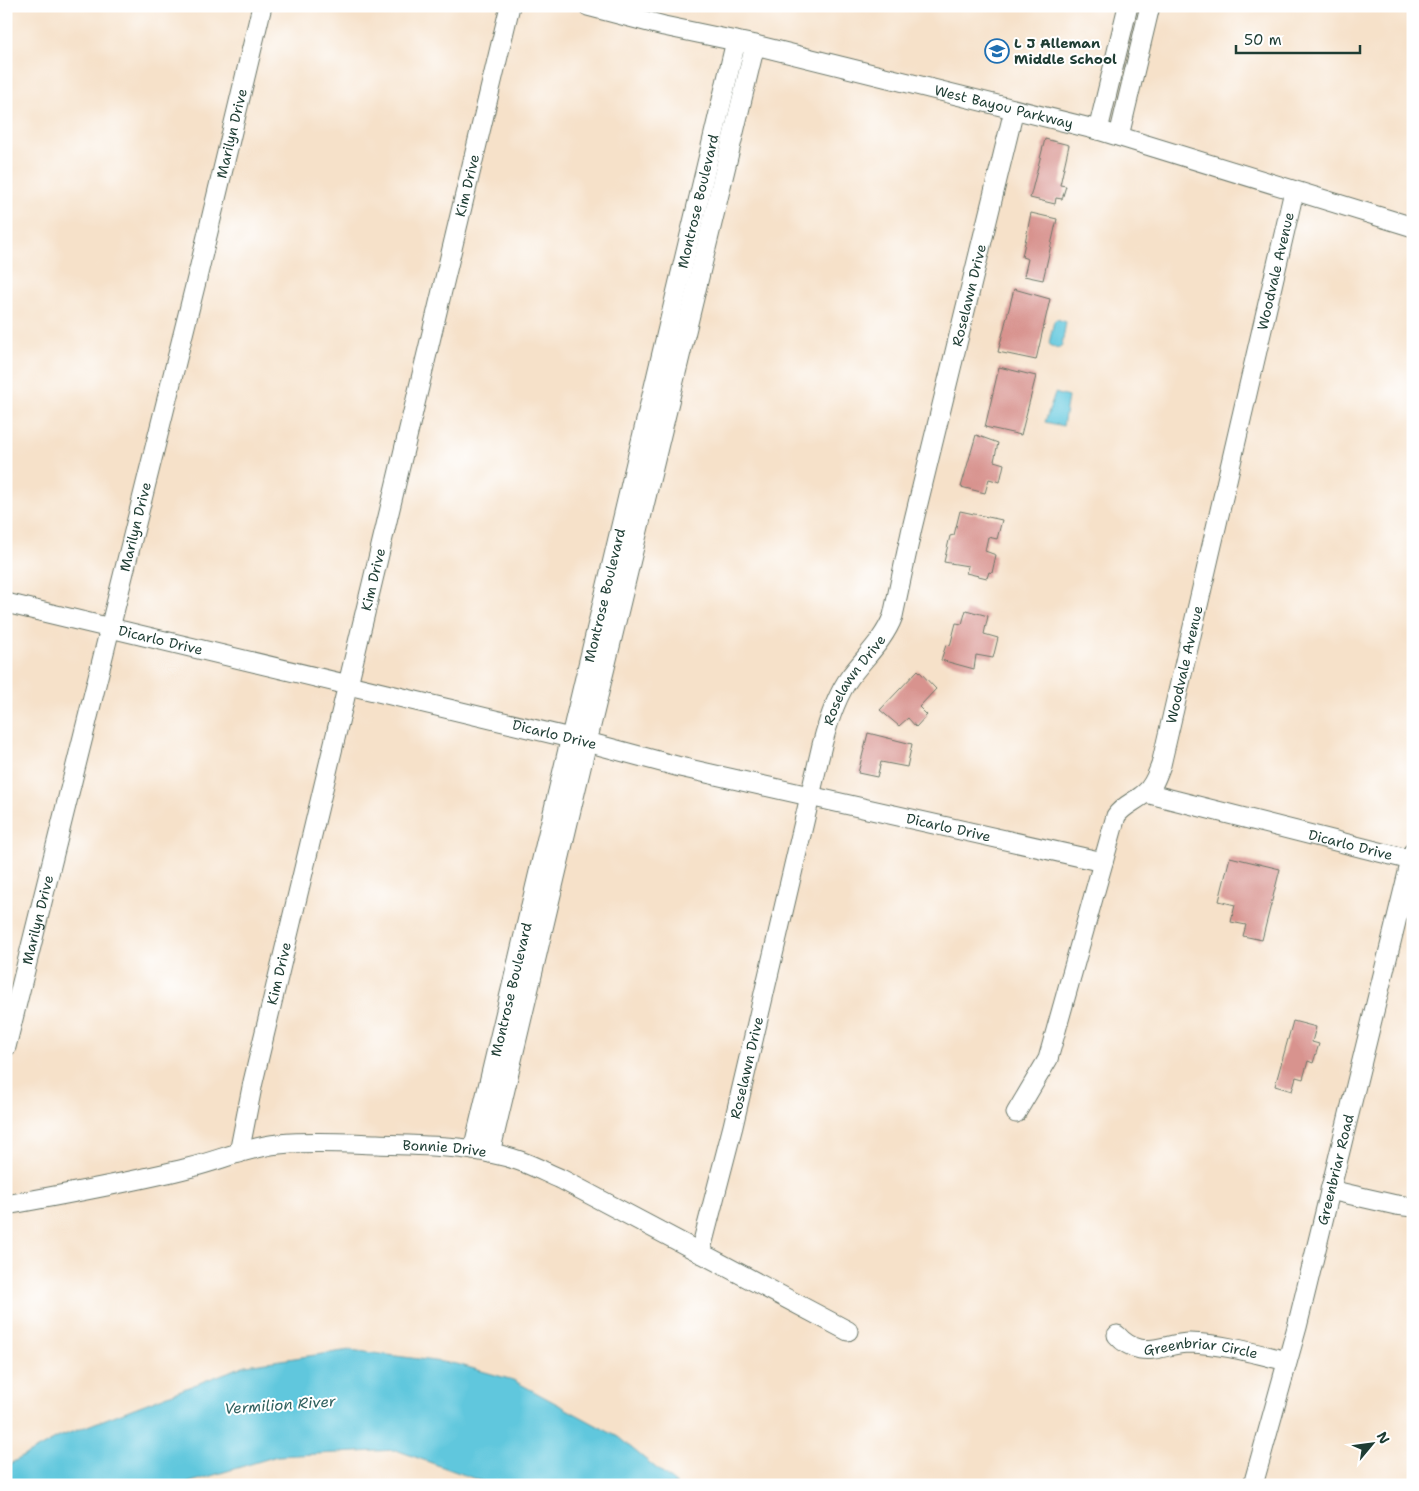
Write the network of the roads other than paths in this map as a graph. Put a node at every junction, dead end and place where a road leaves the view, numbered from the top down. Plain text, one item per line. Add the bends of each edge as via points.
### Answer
1 (262, 6) edge
2 (510, 6) edge
3 (588, 6) edge
4 (1128, 6) edge
5 (1150, 6) edge
6 (736, 42) junction
7 (755, 45) junction
8 (1014, 110) junction
9 (1098, 130) junction
10 (1119, 136) junction
11 (1294, 191) junction
12 (1413, 227) edge
13 (6, 603) edge
14 (110, 628) junction
15 (348, 685) junction
16 (579, 740) junction
17 (1146, 793) junction
18 (810, 795) junction
19 (1412, 856) edge
20 (1103, 862) junction
21 (6, 1047) edge
22 (1016, 1113) dead end
23 (482, 1152) junction
24 (239, 1153) junction
25 (1330, 1190) junction
26 (6, 1205) edge
27 (1413, 1207) edge
28 (700, 1253) junction
29 (848, 1331) dead end
30 (1117, 1336) dead end
31 (1287, 1361) junction
32 (1253, 1485) edge

1 - 14 street, Marilyn Drive
2 - 15 street, Kim Drive
3 - 6 street, West Bayou Parkway
4 - 9 street
5 - 10 street
6 - 7 street, West Bayou Parkway
6 - 16 street, Montrose Boulevard
7 - 8 street, West Bayou Parkway
7 - 16 street, Montrose Boulevard
8 - 9 street, West Bayou Parkway
8 - 18 street, Roselawn Drive via 893,616 838,699 826,731
9 - 10 street, West Bayou Parkway
10 - 11 street, West Bayou Parkway
11 - 12 street, West Bayou Parkway
11 - 17 street, Woodvale Avenue via 1161,765
13 - 14 street, Dicarlo Drive
14 - 15 street, Dicarlo Drive
14 - 21 street, Marilyn Drive
15 - 16 street, Dicarlo Drive
15 - 24 street, Kim Drive
16 - 18 street, Dicarlo Drive via 680,767
16 - 23 street, Montrose Boulevard
17 - 19 street, Dicarlo Drive
17 - 20 street, Woodvale Avenue via 1119,812
18 - 20 street, Dicarlo Drive
18 - 28 street, Roselawn Drive
19 - 25 street, Greenbriar Road
20 - 22 street, Woodvale Avenue via 1048,1059
23 - 24 street, Bonnie Drive via 426,1146 305,1143 278,1144
23 - 28 street, Bonnie Drive via 520,1161 561,1179
24 - 26 street, Bonnie Drive via 167,1173
25 - 27 street
25 - 31 street, Greenbriar Road
28 - 29 street, Bonnie Drive
30 - 31 street, Greenbriar Circle via 1132,1347 1141,1349 1175,1344 1210,1344
31 - 32 street, Greenbriar Road

